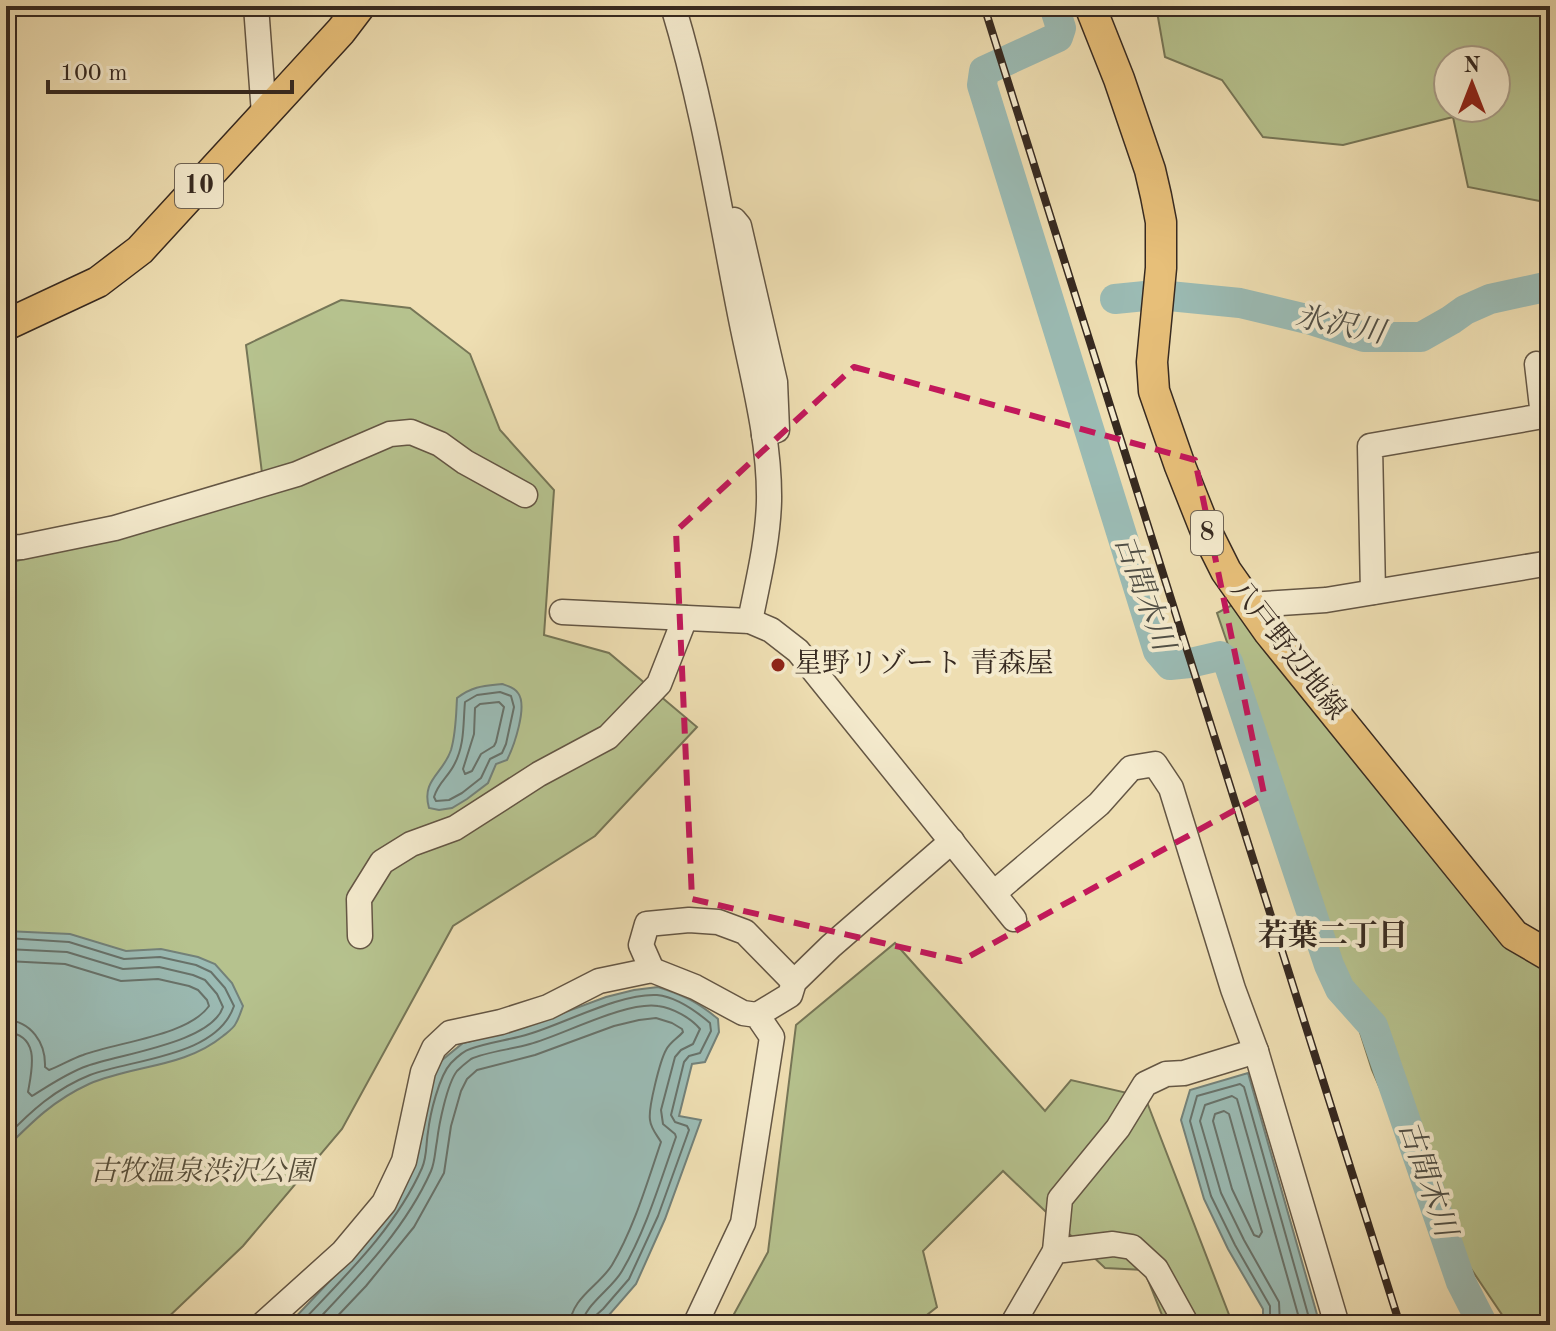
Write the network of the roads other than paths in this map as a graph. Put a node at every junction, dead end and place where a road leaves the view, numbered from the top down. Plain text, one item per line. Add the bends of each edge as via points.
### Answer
1 (256, 6) edge
2 (360, 6) edge
3 (673, 6) edge
4 (1090, 6) edge
5 (264, 114) junction
6 (6, 325) edge
7 (1537, 364) dead end
8 (525, 495) dead end
9 (6, 548) edge
10 (1550, 563) edge
11 (1373, 592) junction
12 (1249, 605) junction
13 (562, 612) dead end
14 (685, 618) junction
15 (750, 621) junction
16 (952, 841) junction
17 (994, 893) junction
18 (1014, 919) dead end
19 (360, 936) dead end
20 (1550, 956) edge
21 (652, 970) junction
22 (794, 982) junction
23 (757, 1015) junction
24 (1256, 1051) junction
25 (1055, 1251) junction
26 (262, 1325) edge
27 (695, 1325) edge
28 (1012, 1325) edge
29 (1187, 1325) edge
30 (1337, 1325) edge

1 - 5 street
2 - 5 main road, 10
3 - 15 street via 764,435 769,501
4 - 12 main road, 八戸野辺地線 / 8 via 1150,170 1161,222 1154,391 1205,529
5 - 6 main road, 10 via 123,264 98,282
7 - 11 street via 1543,416 1370,446
8 - 9 street via 440,444 411,432 390,434 297,474 115,528
10 - 11 street
11 - 12 street
12 - 20 main road, 八戸野辺地線 / 8 via 1514,935
13 - 14 street
14 - 15 street
14 - 19 street via 659,684 608,737 455,828 411,844 382,862 359,899
15 - 16 street via 798,651
16 - 17 street
16 - 22 street
17 - 18 street
17 - 24 street via 1099,804 1131,768 1155,764 1171,788
21 - 22 street via 641,945 647,924 718,922 745,932
21 - 23 street
21 - 26 street via 599,981 548,1007 450,1033 434,1048 423,1072 404,1161 384,1203 343,1252
22 - 23 street via 790,995
23 - 27 street via 772,1037 743,1223
24 - 25 street via 1145,1084 1118,1128 1060,1199
24 - 30 street
25 - 28 street
25 - 29 street via 1132,1247 1156,1269

